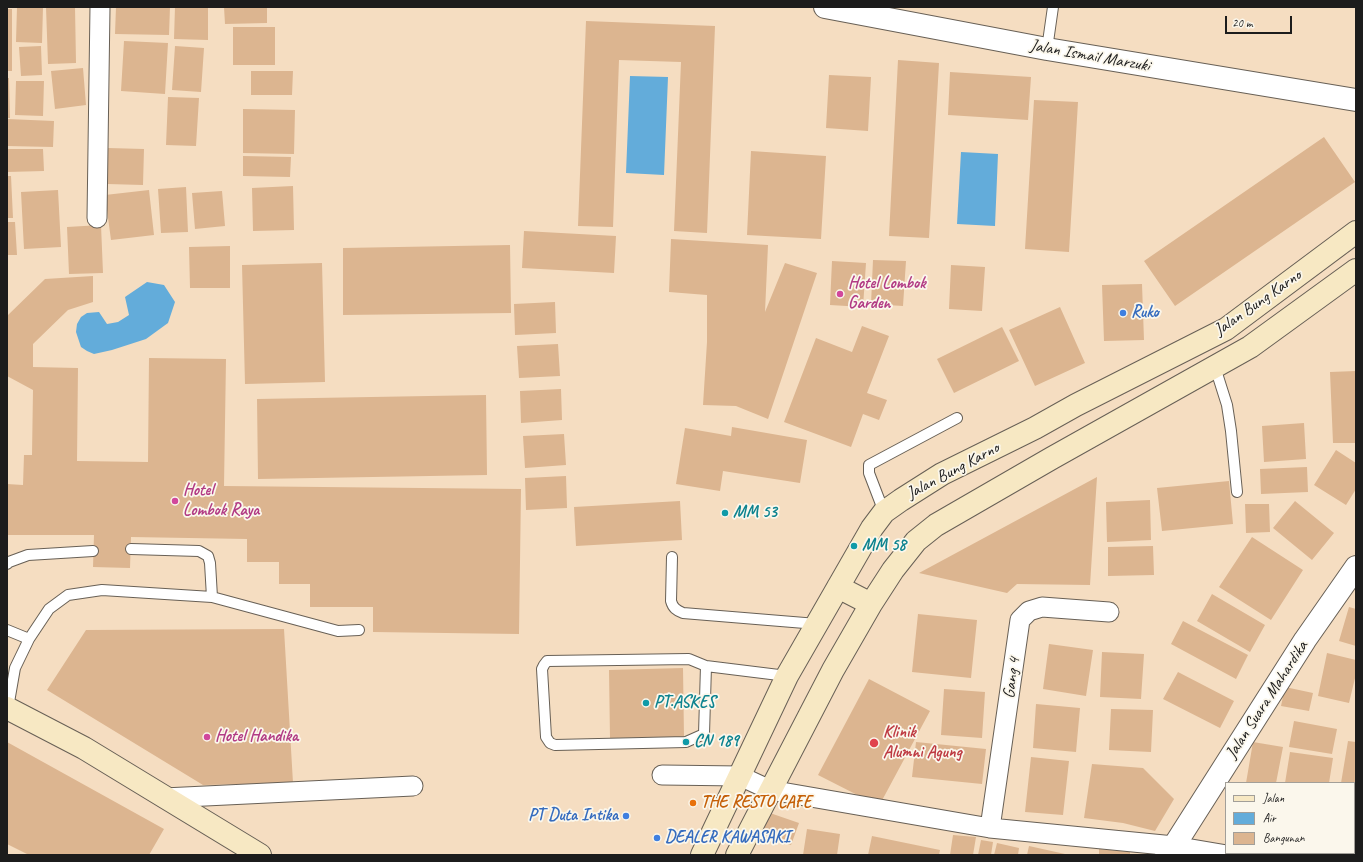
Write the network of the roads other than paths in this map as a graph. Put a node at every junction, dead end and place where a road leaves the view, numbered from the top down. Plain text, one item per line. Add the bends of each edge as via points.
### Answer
1 (100, 7) edge
2 (825, 7) edge
3 (1053, 7) edge
4 (1047, 49) junction
5 (1356, 100) edge
6 (97, 218) dead end
7 (1356, 232) edge
8 (1356, 270) edge
9 (1286, 284) junction
10 (1304, 308) junction
11 (1216, 367) junction
12 (957, 418) dead end
13 (1035, 428) junction
14 (1052, 458) junction
15 (1237, 492) dead end
16 (884, 512) junction
17 (131, 549) dead end
18 (94, 551) dead end
19 (672, 557) dead end
20 (8, 562) edge
21 (1356, 567) edge
22 (838, 587) junction
23 (212, 597) junction
24 (871, 604) junction
25 (1109, 612) dead end
26 (817, 624) junction
27 (7, 630) edge
28 (359, 630) dead end
29 (29, 639) junction
30 (706, 666) junction
31 (787, 676) junction
32 (8, 708) edge
33 (662, 775) dead end
34 (740, 776) junction
35 (413, 786) dead end
36 (770, 790) junction
37 (164, 798) junction
38 (990, 828) junction
39 (1170, 850) edge
40 (1201, 853) edge
41 (260, 855) edge
42 (702, 855) edge
43 (737, 855) edge
44 (1227, 855) edge

1 - 6 street
2 - 4 street, Jalan Ismail Marzuki
3 - 4 lane
4 - 5 street, Jalan Ismail Marzuki
7 - 9 main road, Jalan Bung Karno
8 - 10 main road
9 - 10 main road
9 - 13 main road, Jalan Bung Karno via 1226,329
10 - 11 main road via 1250,348
11 - 14 main road
11 - 15 lane via 1232,431
12 - 16 lane via 869,465 868,473
13 - 14 main road
13 - 16 main road, Jalan Bung Karno via 942,474
14 - 24 main road via 936,525 916,541
16 - 22 main road, Jalan Bung Karno
17 - 23 lane via 199,551 208,556
18 - 20 lane via 28,555
19 - 26 lane via 671,601 676,610 683,613
21 - 39 street, Jalan Suara Mahardika via 1305,640
22 - 24 main road
22 - 26 main road, Jalan Bung Karno
23 - 28 lane via 338,631
23 - 29 lane via 102,590 68,595 49,609
24 - 36 main road
25 - 38 street, Gang 4 via 1042,607 1029,612 1020,620
26 - 31 main road, Jalan Bung Karno
27 - 29 lane
29 - 32 lane via 15,668
30 - 30 lane via 689,659 547,661 542,669 546,737 554,745 686,742 699,737 704,734
30 - 31 lane
31 - 34 main road, Jalan Bung Karno
32 - 37 main road via 84,748
33 - 34 street
34 - 36 street
34 - 42 main road, Jalan Bung Karno
35 - 37 street
36 - 38 street
36 - 43 main road
37 - 41 main road
38 - 39 street
39 - 40 street
40 - 44 street

